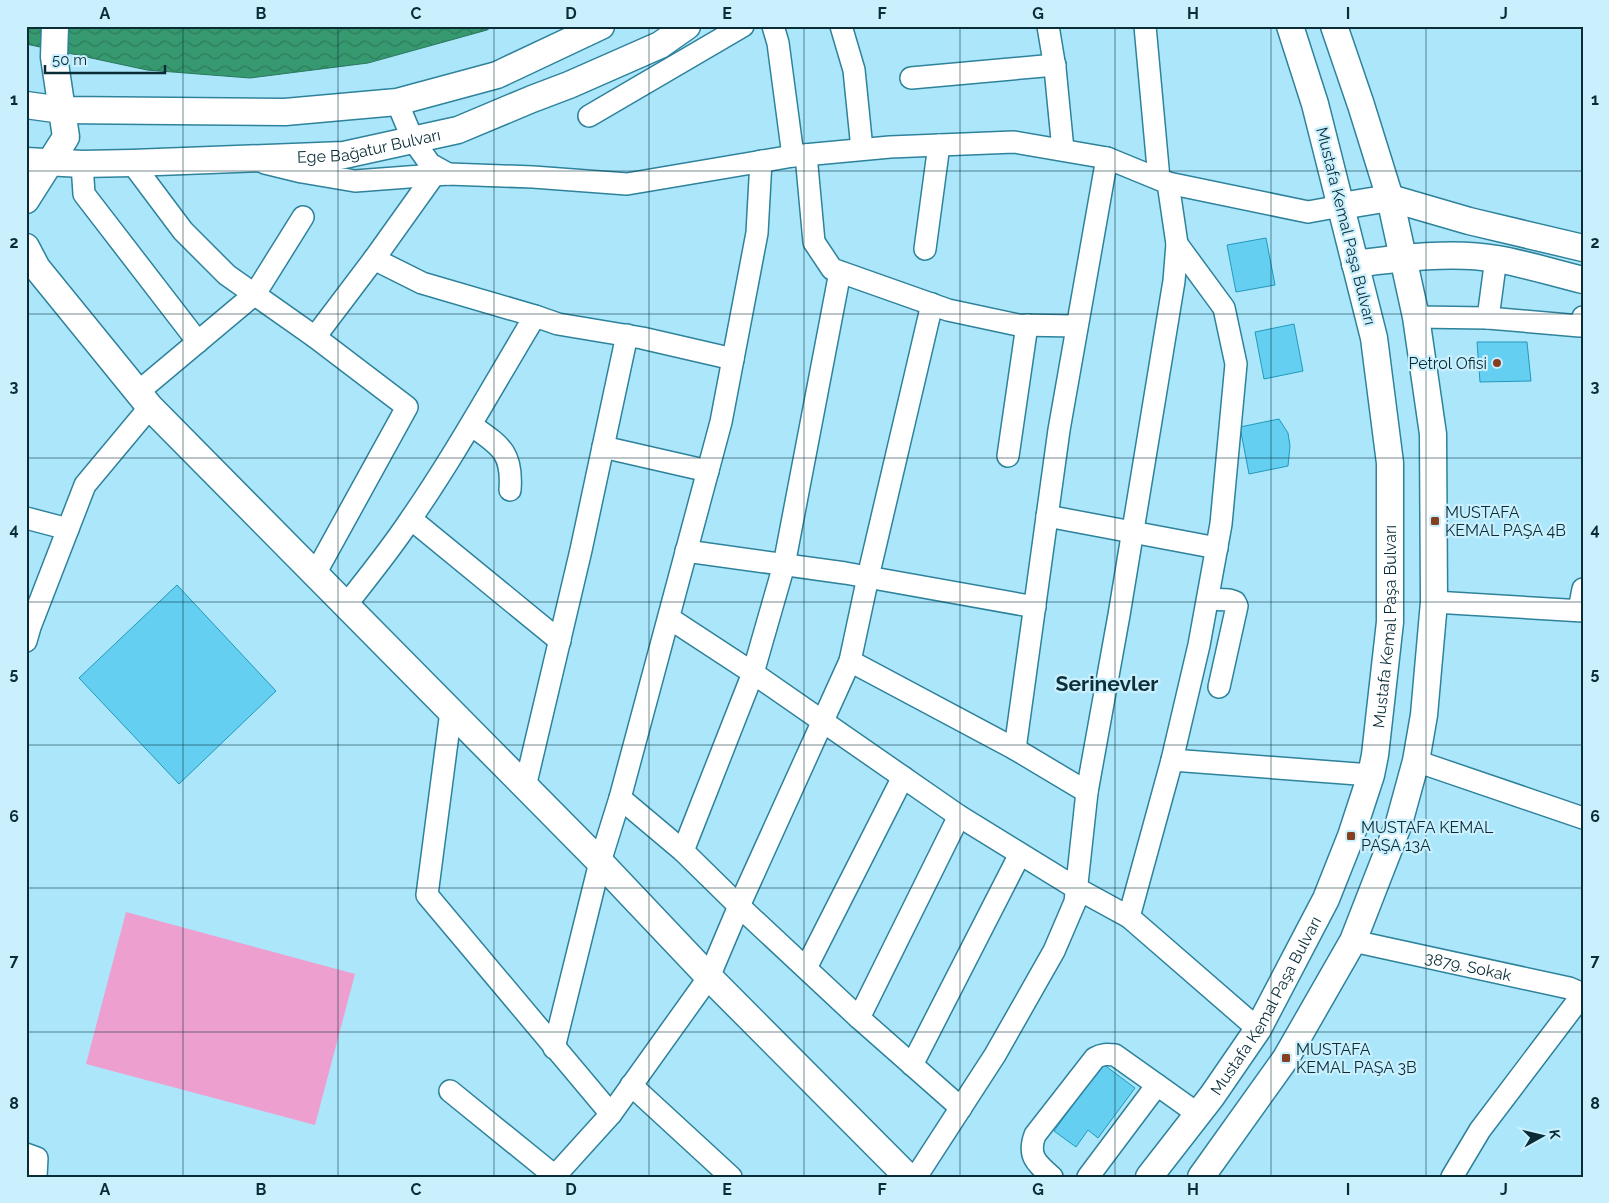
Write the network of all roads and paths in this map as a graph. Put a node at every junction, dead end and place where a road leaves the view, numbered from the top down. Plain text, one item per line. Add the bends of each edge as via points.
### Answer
1 (55, 26) edge
2 (601, 26) edge
3 (687, 26) edge
4 (743, 26) edge
5 (773, 26) edge
6 (841, 26) edge
7 (1048, 26) edge
8 (1145, 26) edge
9 (1290, 26) edge
10 (1334, 26) edge
11 (54, 57) junction
12 (1055, 65) junction
13 (911, 78) dead end
14 (397, 102) junction
15 (27, 106) edge
16 (62, 110) junction
17 (589, 116) dead end
18 (413, 140) junction
19 (939, 145) junction
20 (862, 149) junction
21 (1063, 150) junction
22 (799, 155) junction
23 (1107, 158) junction
24 (250, 159) junction
25 (761, 161) junction
26 (38, 162) edge
27 (82, 164) junction
28 (132, 164) junction
29 (441, 175) junction
30 (1163, 181) junction
31 (1390, 198) junction
32 (26, 200) edge
33 (1340, 206) junction
34 (303, 218) dead end
35 (1177, 244) junction
36 (26, 247) edge
37 (1583, 248) edge
38 (925, 249) dead end
39 (1403, 258) junction
40 (1496, 258) junction
41 (374, 260) junction
42 (1355, 264) junction
43 (840, 272) junction
44 (1583, 280) edge
45 (255, 294) junction
46 (932, 304) junction
47 (534, 316) junction
48 (1416, 317) junction
49 (1583, 317) edge
50 (1488, 318) junction
51 (1027, 326) junction
52 (1077, 326) junction
53 (627, 336) junction
54 (315, 337) junction
55 (198, 342) junction
56 (733, 359) junction
57 (144, 400) junction
58 (470, 425) junction
59 (603, 447) junction
60 (1008, 456) dead end
61 (708, 471) junction
62 (510, 490) dead end
63 (1047, 516) junction
64 (26, 518) edge
65 (411, 519) junction
66 (68, 529) junction
67 (1132, 532) junction
68 (1217, 548) junction
69 (686, 551) junction
70 (784, 565) junction
71 (315, 574) junction
72 (868, 577) junction
73 (1583, 589) edge
74 (1208, 599) junction
75 (1434, 602) junction
76 (346, 606) junction
77 (1035, 607) junction
78 (1581, 611) edge
79 (669, 618) junction
80 (26, 641) edge
81 (560, 641) junction
82 (850, 662) junction
83 (753, 673) junction
84 (1219, 687) dead end
85 (451, 711) junction
86 (823, 722) junction
87 (1015, 749) junction
88 (1172, 760) junction
89 (1416, 761) junction
90 (1371, 775) junction
91 (903, 777) junction
92 (525, 788) junction
93 (1087, 792) junction
94 (620, 798) junction
95 (959, 816) junction
96 (1583, 818) edge
97 (682, 851) junction
98 (1020, 854) junction
99 (600, 862) junction
100 (1076, 888) junction
101 (739, 906) junction
102 (1130, 917) junction
103 (1353, 941) junction
104 (806, 968) junction
105 (710, 977) junction
106 (1583, 994) edge
107 (859, 1018) junction
108 (1258, 1029) junction
109 (554, 1048) junction
110 (912, 1065) junction
111 (631, 1085) junction
112 (1157, 1085) junction
113 (450, 1091) dead end
114 (961, 1108) junction
115 (611, 1114) junction
116 (1198, 1114) junction
117 (26, 1154) edge
118 (1458, 1175) edge
119 (555, 1176) edge
120 (36, 1177) edge
121 (731, 1177) edge
122 (908, 1177) edge
123 (916, 1177) edge
124 (1052, 1177) edge
125 (1088, 1177) edge
126 (1149, 1177) edge
127 (1201, 1177) edge

1 - 11 main road
2 - 14 main road via 497,75
3 - 18 main road, Ege Bağatur Bulvarı via 660,45 569,85 458,130
4 - 17 street
5 - 22 street
6 - 20 street via 854,70
7 - 12 street
8 - 30 street
9 - 33 main road, Mustafa Kemal Paşa Bulvarı via 1315,104
10 - 31 main road
11 - 15 main road
11 - 16 main road
12 - 13 street
12 - 21 street
14 - 16 main road via 285,112
14 - 18 street
15 - 16 main road
16 - 26 main road via 66,137
18 - 24 main road, Ege Bağatur Bulvarı via 344,155
18 - 29 street
19 - 20 street
19 - 21 street via 1014,142
19 - 38 street
20 - 22 street
21 - 23 street
22 - 25 street
22 - 43 street via 814,242 832,269
23 - 30 street
23 - 52 street
24 - 28 main road, Ege Bağatur Bulvarı
24 - 29 street via 355,181
25 - 29 street via 627,184
25 - 56 street via 757,233
26 - 27 main road, Ege Bağatur Bulvarı
26 - 32 main road
27 - 28 main road, Ege Bağatur Bulvarı
27 - 55 street via 84,194
28 - 45 street via 183,232 227,275
29 - 41 street
30 - 33 street via 1308,212
30 - 35 street
31 - 33 main road
31 - 37 main road
31 - 39 main road
33 - 42 main road, Mustafa Kemal Paşa Bulvarı
34 - 45 street
35 - 67 street via 1174,281
35 - 68 street via 1224,308 1236,364
36 - 57 main road via 37,268
39 - 40 main road
39 - 42 main road
39 - 48 main road
40 - 44 main road
40 - 50 street
41 - 47 street via 422,284
41 - 54 street
42 - 90 main road, Mustafa Kemal Paşa Bulvarı via 1374,338 1390,463 1390,622
43 - 46 street
43 - 70 street
45 - 54 street
45 - 55 street
46 - 51 street
46 - 72 street
47 - 53 street via 558,324
47 - 58 street
48 - 50 street
48 - 75 main road via 1433,434
49 - 50 street via 1580,326
51 - 52 street
51 - 60 street
52 - 63 street
53 - 56 street
53 - 59 street
54 - 71 street via 407,407
55 - 57 street
56 - 61 street
57 - 66 street via 85,485
57 - 71 main road
58 - 62 street via 498,444 503,452 510,469
58 - 65 street
59 - 61 street
59 - 81 street
61 - 69 street
63 - 67 street
63 - 77 street
64 - 66 street
65 - 76 street
65 - 81 street
66 - 80 street
67 - 68 street
67 - 93 street
68 - 74 street
69 - 70 street
69 - 79 street
70 - 72 street
70 - 83 street
71 - 76 main road
72 - 77 street
72 - 82 street
73 - 78 street
74 - 84 street via 1229,600 1237,606
74 - 88 street
75 - 78 street
75 - 89 main road via 1424,715
76 - 85 main road
77 - 87 street
79 - 83 street
79 - 94 street
81 - 92 street
82 - 86 street
82 - 87 street
83 - 86 street
83 - 97 street
85 - 92 main road
85 - 109 street via 427,895
86 - 91 street
86 - 101 street
87 - 93 street
88 - 90 street
88 - 102 street
89 - 96 street
89 - 103 main road via 1399,823
90 - 108 main road, Mustafa Kemal Paşa Bulvarı via 1326,899
91 - 95 street
91 - 104 street
92 - 99 main road
93 - 100 street
94 - 97 street
94 - 99 street
95 - 98 street
95 - 107 street
97 - 101 street
98 - 100 street
98 - 110 street
99 - 105 main road
99 - 109 street
100 - 102 street
100 - 114 street via 1075,902 1054,951
101 - 104 street
101 - 105 street
102 - 108 street
103 - 106 street, 3879. Sokak via 1569,988
103 - 127 main road via 1286,1058
104 - 107 street
105 - 111 street
105 - 122 main road
106 - 118 street via 1480,1130
107 - 110 street
108 - 116 main road, Mustafa Kemal Paşa Bulvarı
109 - 115 street
110 - 114 street
111 - 115 street
111 - 121 street
112 - 116 street
112 - 124 street via 1115,1055 1104,1054 1095,1058 1032,1143 1038,1165
112 - 125 street
113 - 119 street
114 - 123 street
115 - 119 street
116 - 126 main road, Mustafa Kemal Paşa Bulvarı
117 - 120 street via 37,1158

